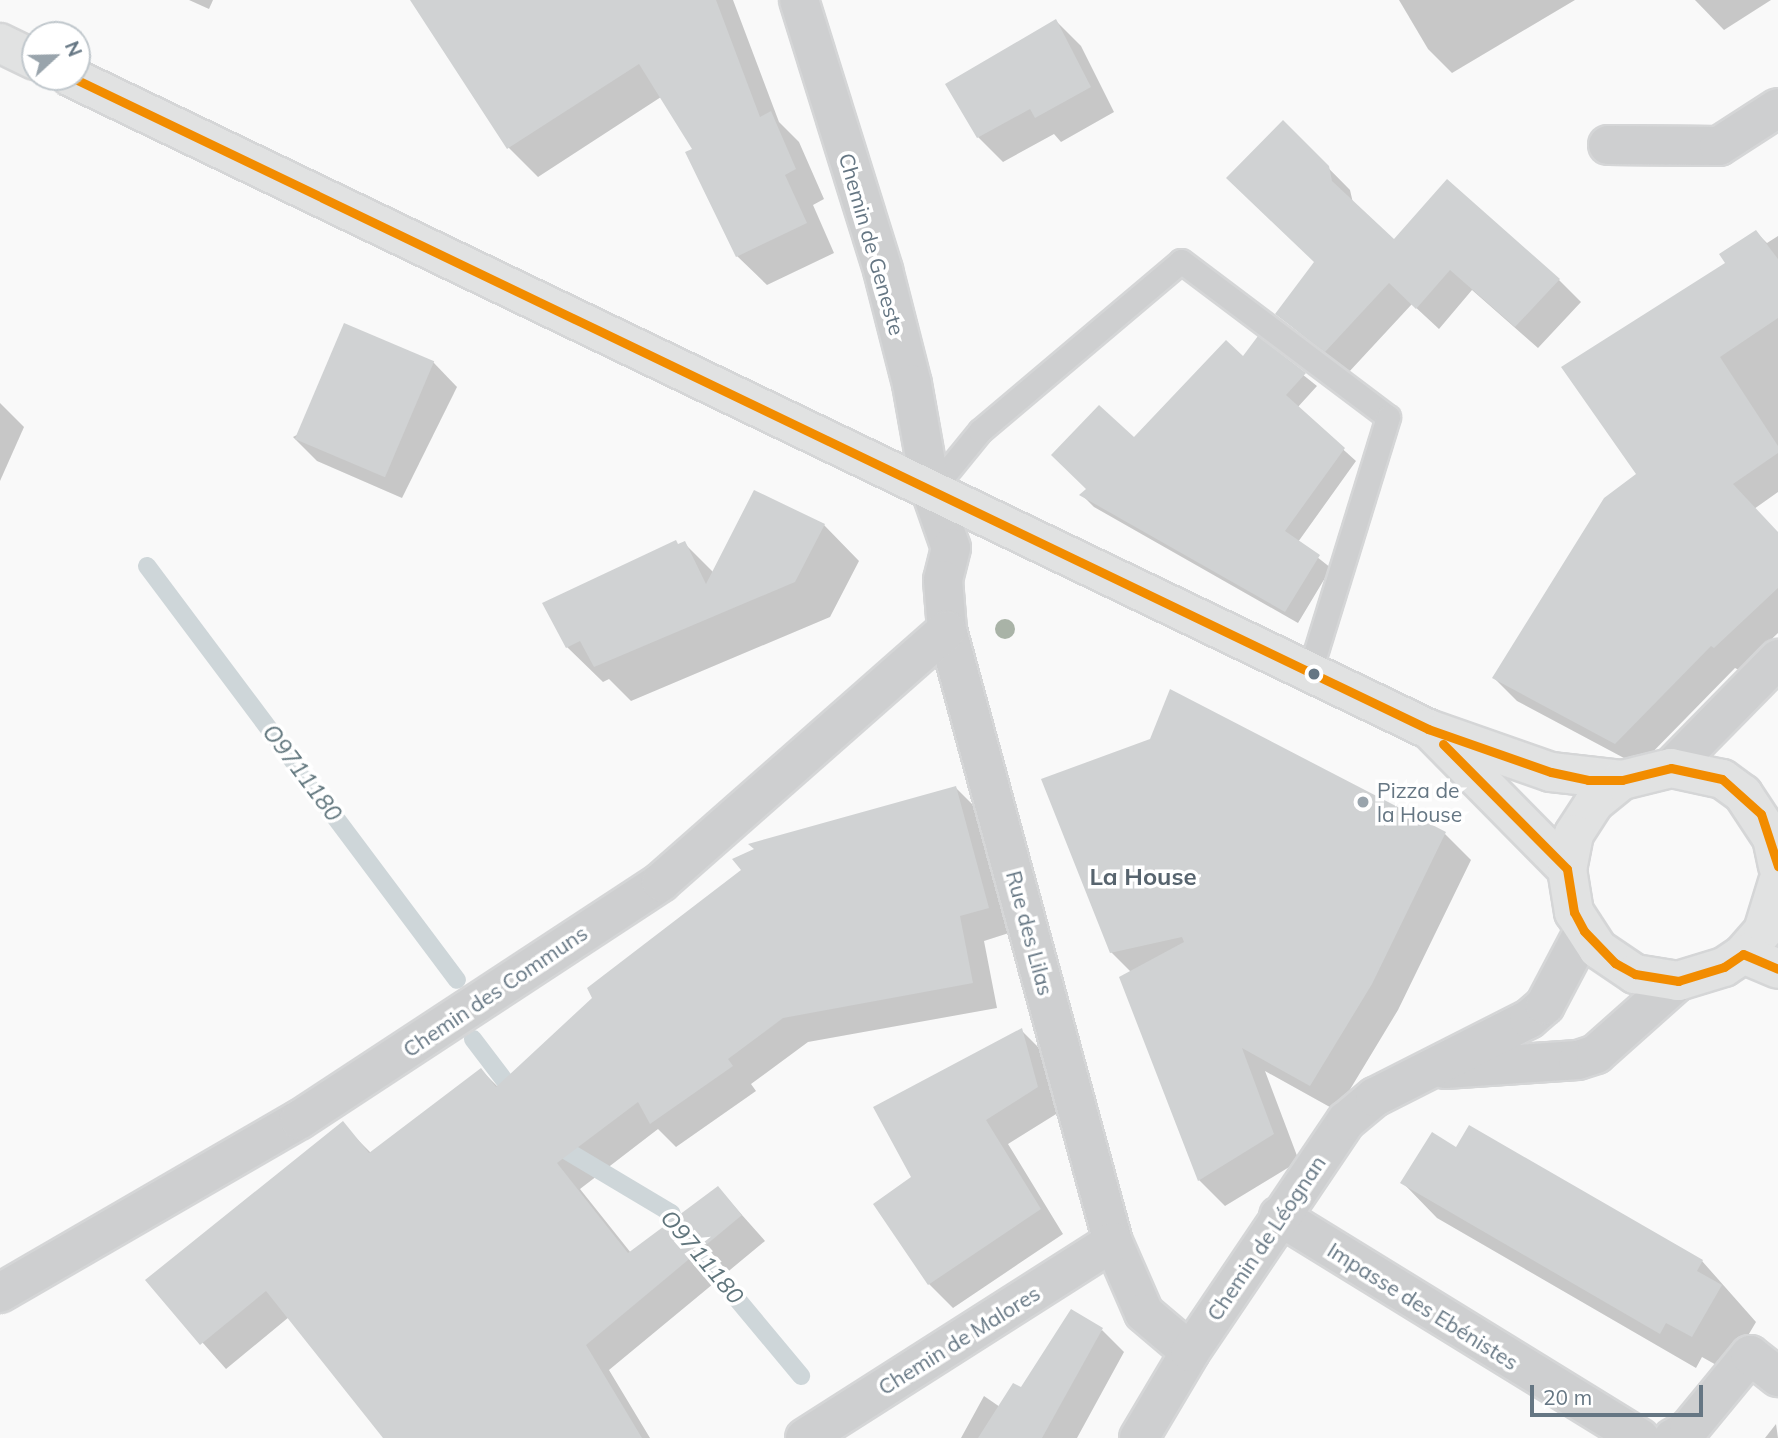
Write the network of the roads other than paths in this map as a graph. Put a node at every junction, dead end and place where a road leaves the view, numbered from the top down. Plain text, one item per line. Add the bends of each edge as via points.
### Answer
1 (799, 0) edge
2 (0, 43) edge
3 (21, 53) edge
4 (91, 87) edge
5 (1778, 108) edge
6 (1608, 145) dead end
7 (931, 491) junction
8 (947, 630) junction
9 (1778, 659) edge
10 (1310, 671) junction
11 (1428, 729) junction
12 (1671, 768) junction
13 (1622, 780) junction
14 (1776, 838) edge
15 (1567, 869) junction
16 (1778, 882) edge
17 (1584, 931) junction
18 (1743, 954) junction
19 (1778, 969) edge
20 (1678, 981) junction
21 (1426, 1070) junction
22 (1279, 1216) junction
23 (1113, 1242) junction
24 (0, 1293) edge
25 (1190, 1352) junction
26 (1778, 1377) edge
27 (805, 1438) edge
28 (1139, 1438) edge
29 (1640, 1438) edge
30 (1673, 1438) edge

1 - 7 street, Chemin de Geneste via 883,270 912,384
2 - 3 main road
4 - 7 main road
5 - 6 street via 1719,146
7 - 8 street, Rue des Lilas via 951,548 943,580
7 - 10 main road
7 - 10 lane via 980,431 1181,261 1388,417
8 - 23 street, Rue des Lilas
8 - 24 street, Chemin des Communs via 661,882 380,1069
9 - 12 street
10 - 11 main road
11 - 13 main road via 1551,772
11 - 15 main road
12 - 13 main road
12 - 14 main road via 1722,779 1744,794
13 - 15 main road via 1594,803 1574,834
15 - 17 main road via 1574,912
16 - 18 main road via 1763,931
17 - 20 main road via 1615,963 1635,974
17 - 21 street, Chemin de Léognan via 1545,1006 1529,1019
18 - 19 main road
18 - 20 main road via 1724,967
20 - 21 street, Chemin de Léognan via 1596,1055
21 - 22 street, Chemin de Léognan via 1375,1097 1346,1121
22 - 25 street, Chemin de Léognan
22 - 29 street, Impasse des Ebénistes
23 - 25 street, Rue des Lilas via 1144,1313
23 - 27 street, Chemin de Malores
25 - 28 street, Chemin de Léognan
26 - 30 street via 1750,1355 1689,1429

